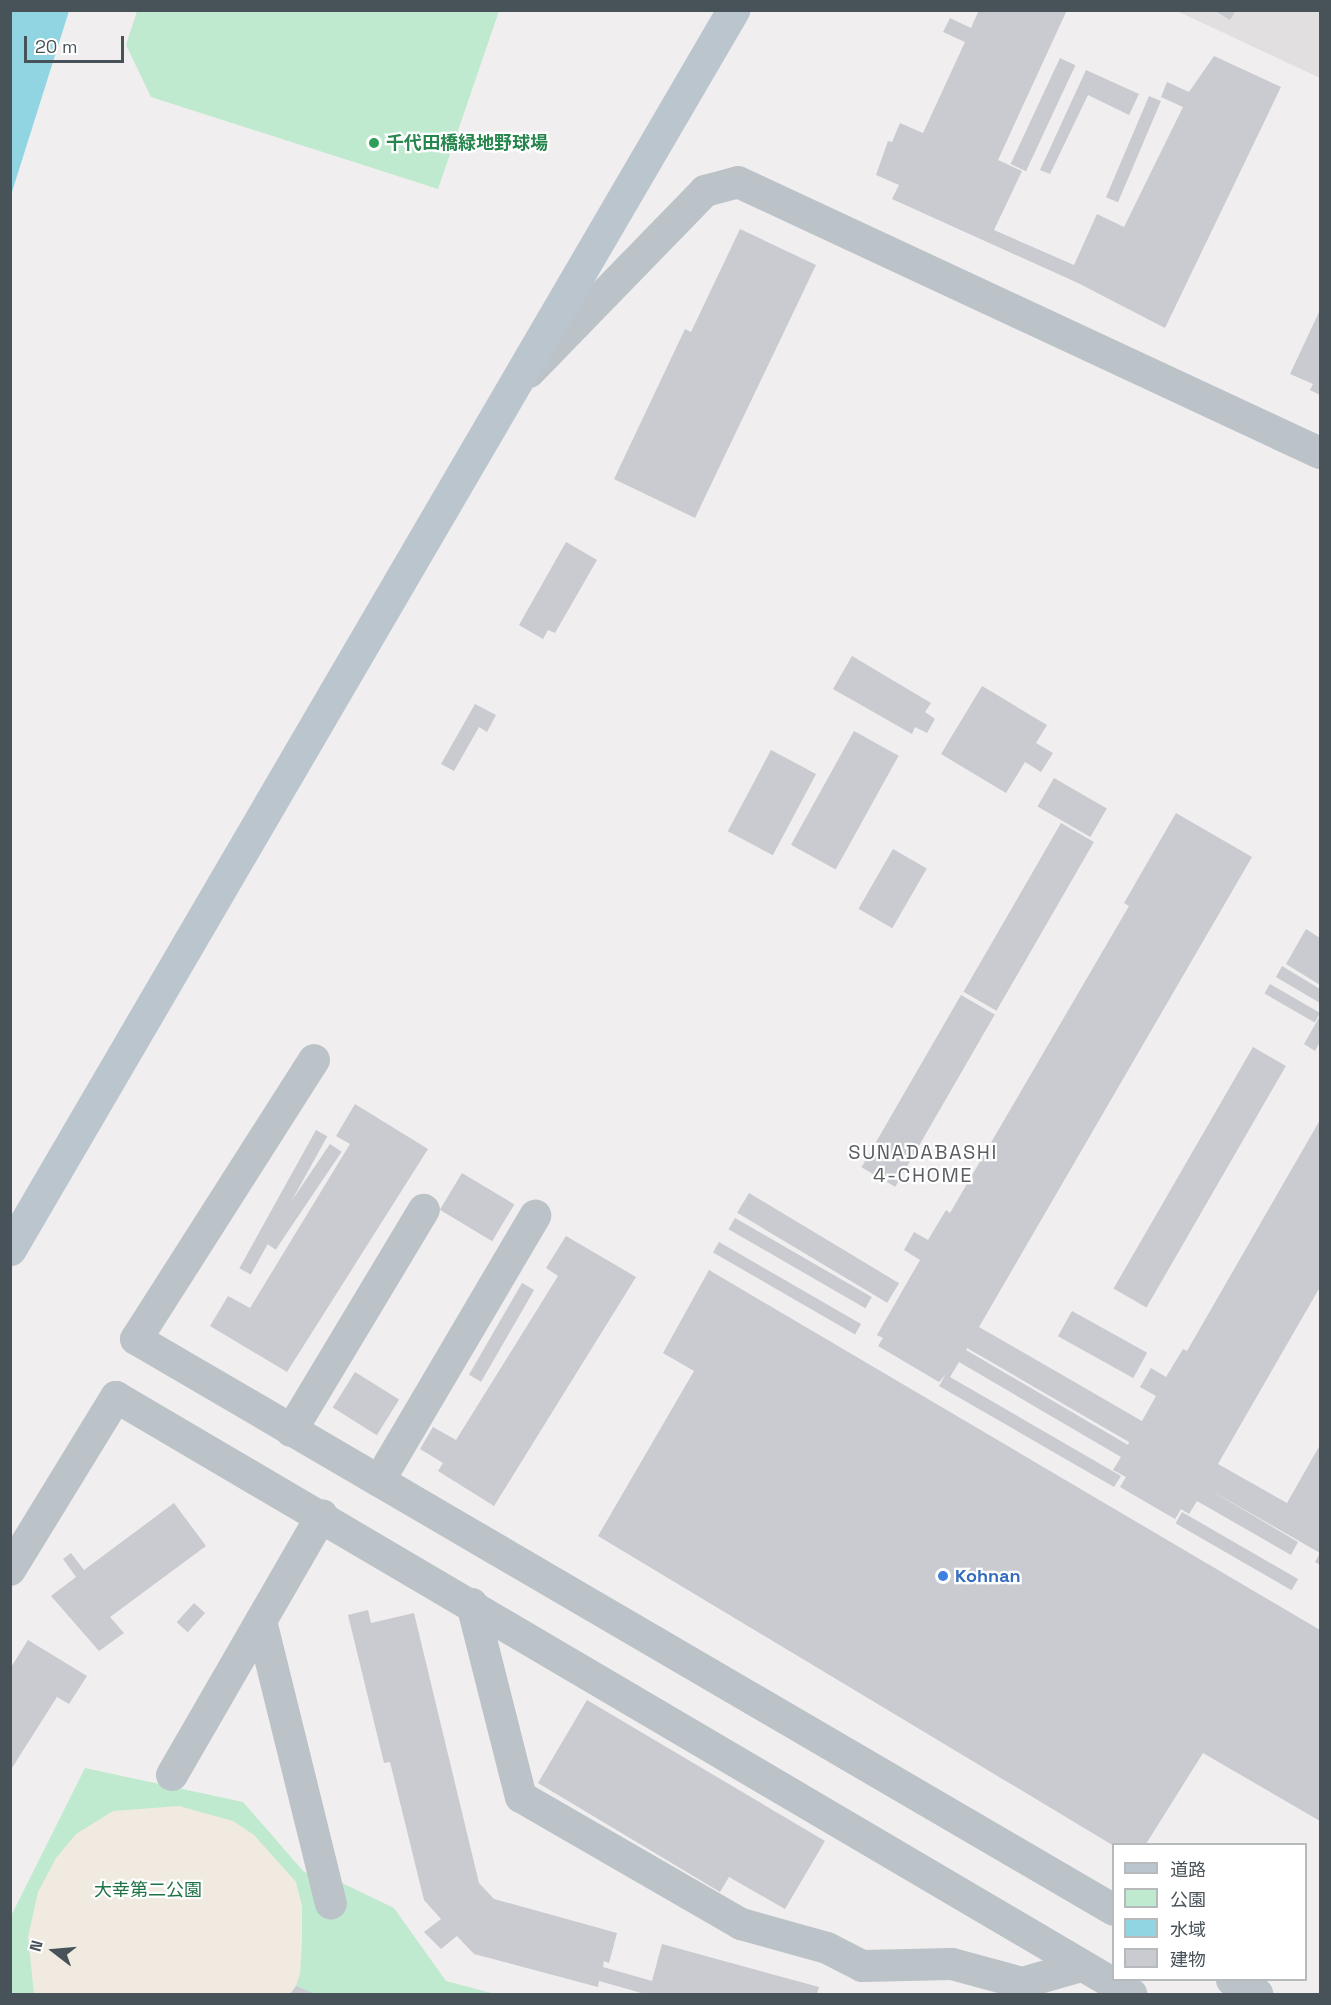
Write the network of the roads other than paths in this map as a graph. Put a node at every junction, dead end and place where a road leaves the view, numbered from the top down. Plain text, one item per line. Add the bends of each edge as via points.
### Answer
1 (733, 10) edge
2 (517, 384) junction
3 (1320, 453) edge
4 (314, 1060) dead end
5 (424, 1210) dead end
6 (535, 1216) dead end
7 (10, 1249) edge
8 (291, 1431) junction
9 (379, 1481) junction
10 (322, 1515) junction
11 (10, 1570) edge
12 (472, 1604) junction
13 (261, 1621) junction
14 (172, 1775) dead end
15 (331, 1903) dead end
16 (1112, 1909) edge
17 (1081, 1966) junction
18 (1234, 1981) edge
19 (1131, 1995) edge
20 (1257, 1995) edge

1 - 2 street
2 - 3 street via 705,191 738,182
2 - 7 street
4 - 8 street via 136,1339
5 - 8 street
6 - 9 street
8 - 9 street
9 - 16 street
10 - 11 street via 116,1397
10 - 12 street
10 - 13 street
12 - 17 street
12 - 17 street via 521,1797 741,1924 827,1948 862,1966 952,1964 1022,1983
13 - 14 street
13 - 15 street
17 - 19 street
18 - 20 street

